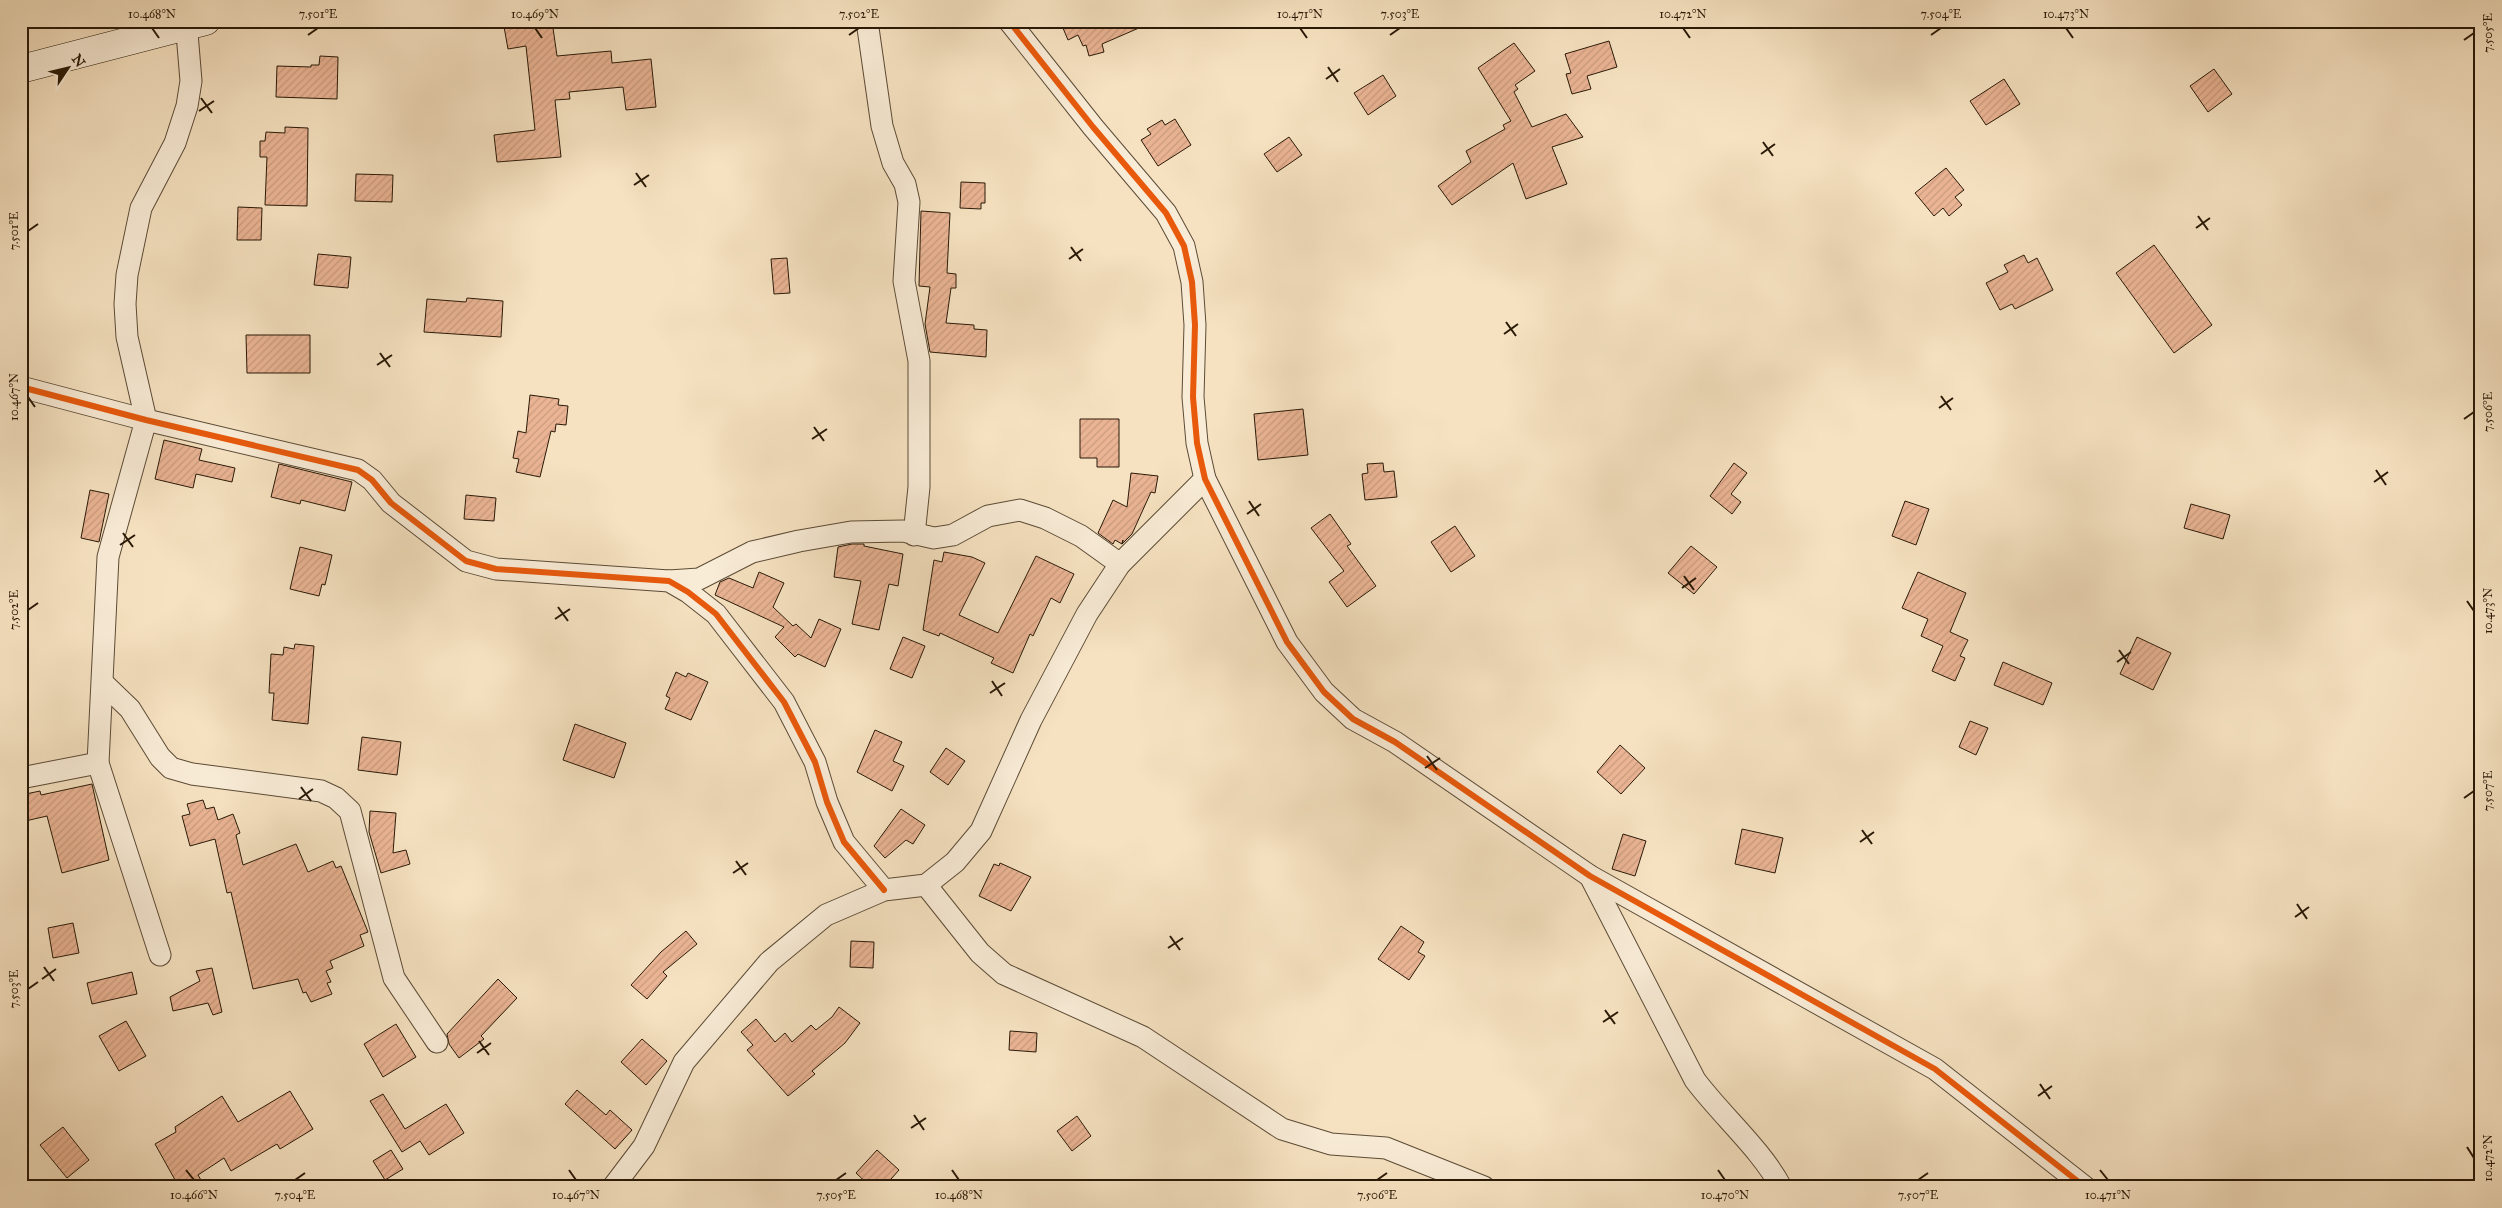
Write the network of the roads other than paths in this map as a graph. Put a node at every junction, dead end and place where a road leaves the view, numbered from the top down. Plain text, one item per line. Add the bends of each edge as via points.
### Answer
1 (867, 21) edge
2 (1009, 21) edge
3 (192, 23) edge
4 (21, 69) edge
5 (21, 386) edge
6 (146, 420) junction
7 (1205, 479) junction
8 (914, 535) junction
9 (1120, 564) junction
10 (669, 581) junction
11 (103, 682) junction
12 (98, 763) junction
13 (21, 778) edge
14 (1590, 876) junction
15 (926, 885) junction
16 (884, 890) junction
17 (160, 955) dead end
18 (437, 1042) dead end
19 (613, 1187) edge
20 (1484, 1187) edge
21 (1781, 1187) edge
22 (2085, 1187) edge

1 - 8 street via 882,126 909,202 904,280 919,361 919,487
2 - 7 street via 1166,212 1184,246 1192,282 1195,324 1193,397 1197,443
3 - 4 street
3 - 6 street via 191,82 187,106 175,143 140,208 127,275 127,337
5 - 6 street
6 - 10 street via 358,470 372,480 391,504 466,561 496,569
6 - 11 street via 108,557
7 - 9 street
7 - 14 street via 1288,642 1324,692 1353,719 1395,742
8 - 9 street via 954,536 988,516 1020,510 1046,518 1081,536
8 - 10 street via 902,531 852,532 799,541 752,552 699,578
9 - 15 street via 1087,614 1035,712 981,831 955,862
10 - 16 street via 716,614 784,702 815,762 826,802 844,842
11 - 12 street
11 - 18 street via 130,709 160,757 171,768 192,774 321,791 336,798 350,811 394,978
12 - 13 street
12 - 17 street
14 - 21 street via 1695,1080 1772,1171
14 - 22 street via 1935,1069
15 - 16 street
15 - 20 street via 980,953 1004,974 1144,1038 1282,1128 1330,1144 1386,1148
16 - 19 street via 826,915 769,962 684,1062 644,1146

